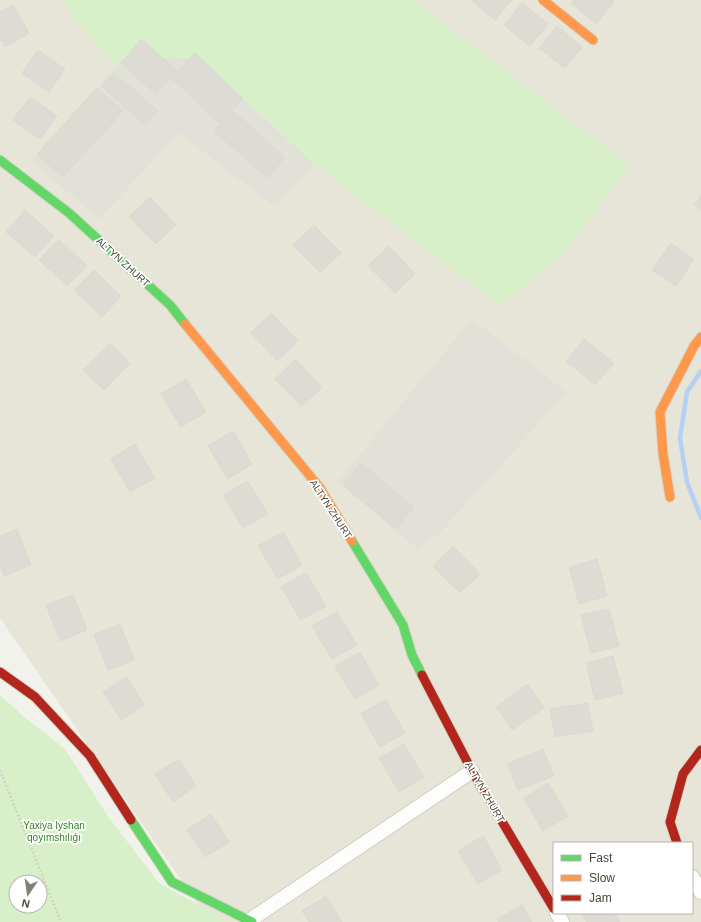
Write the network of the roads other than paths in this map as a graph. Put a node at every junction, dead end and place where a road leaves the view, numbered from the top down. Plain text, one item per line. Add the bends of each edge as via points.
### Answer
1 (543, 0) edge
2 (593, 40) dead end
3 (0, 160) edge
4 (701, 337) edge
5 (670, 497) dead end
6 (0, 672) edge
7 (701, 750) edge
8 (472, 771) junction
9 (677, 842) edge
10 (693, 879) edge
11 (701, 892) edge
12 (553, 907) edge
13 (251, 921) edge

1 - 2 street
3 - 8 street, ALTYN ZHURT via 69,213 170,305 320,488 403,625 412,655
4 - 5 street via 660,412
6 - 13 street via 35,697 90,756 172,882
7 - 9 street via 682,774 670,822
8 - 12 street, ALTYN ZHURT
8 - 13 street
10 - 11 street

